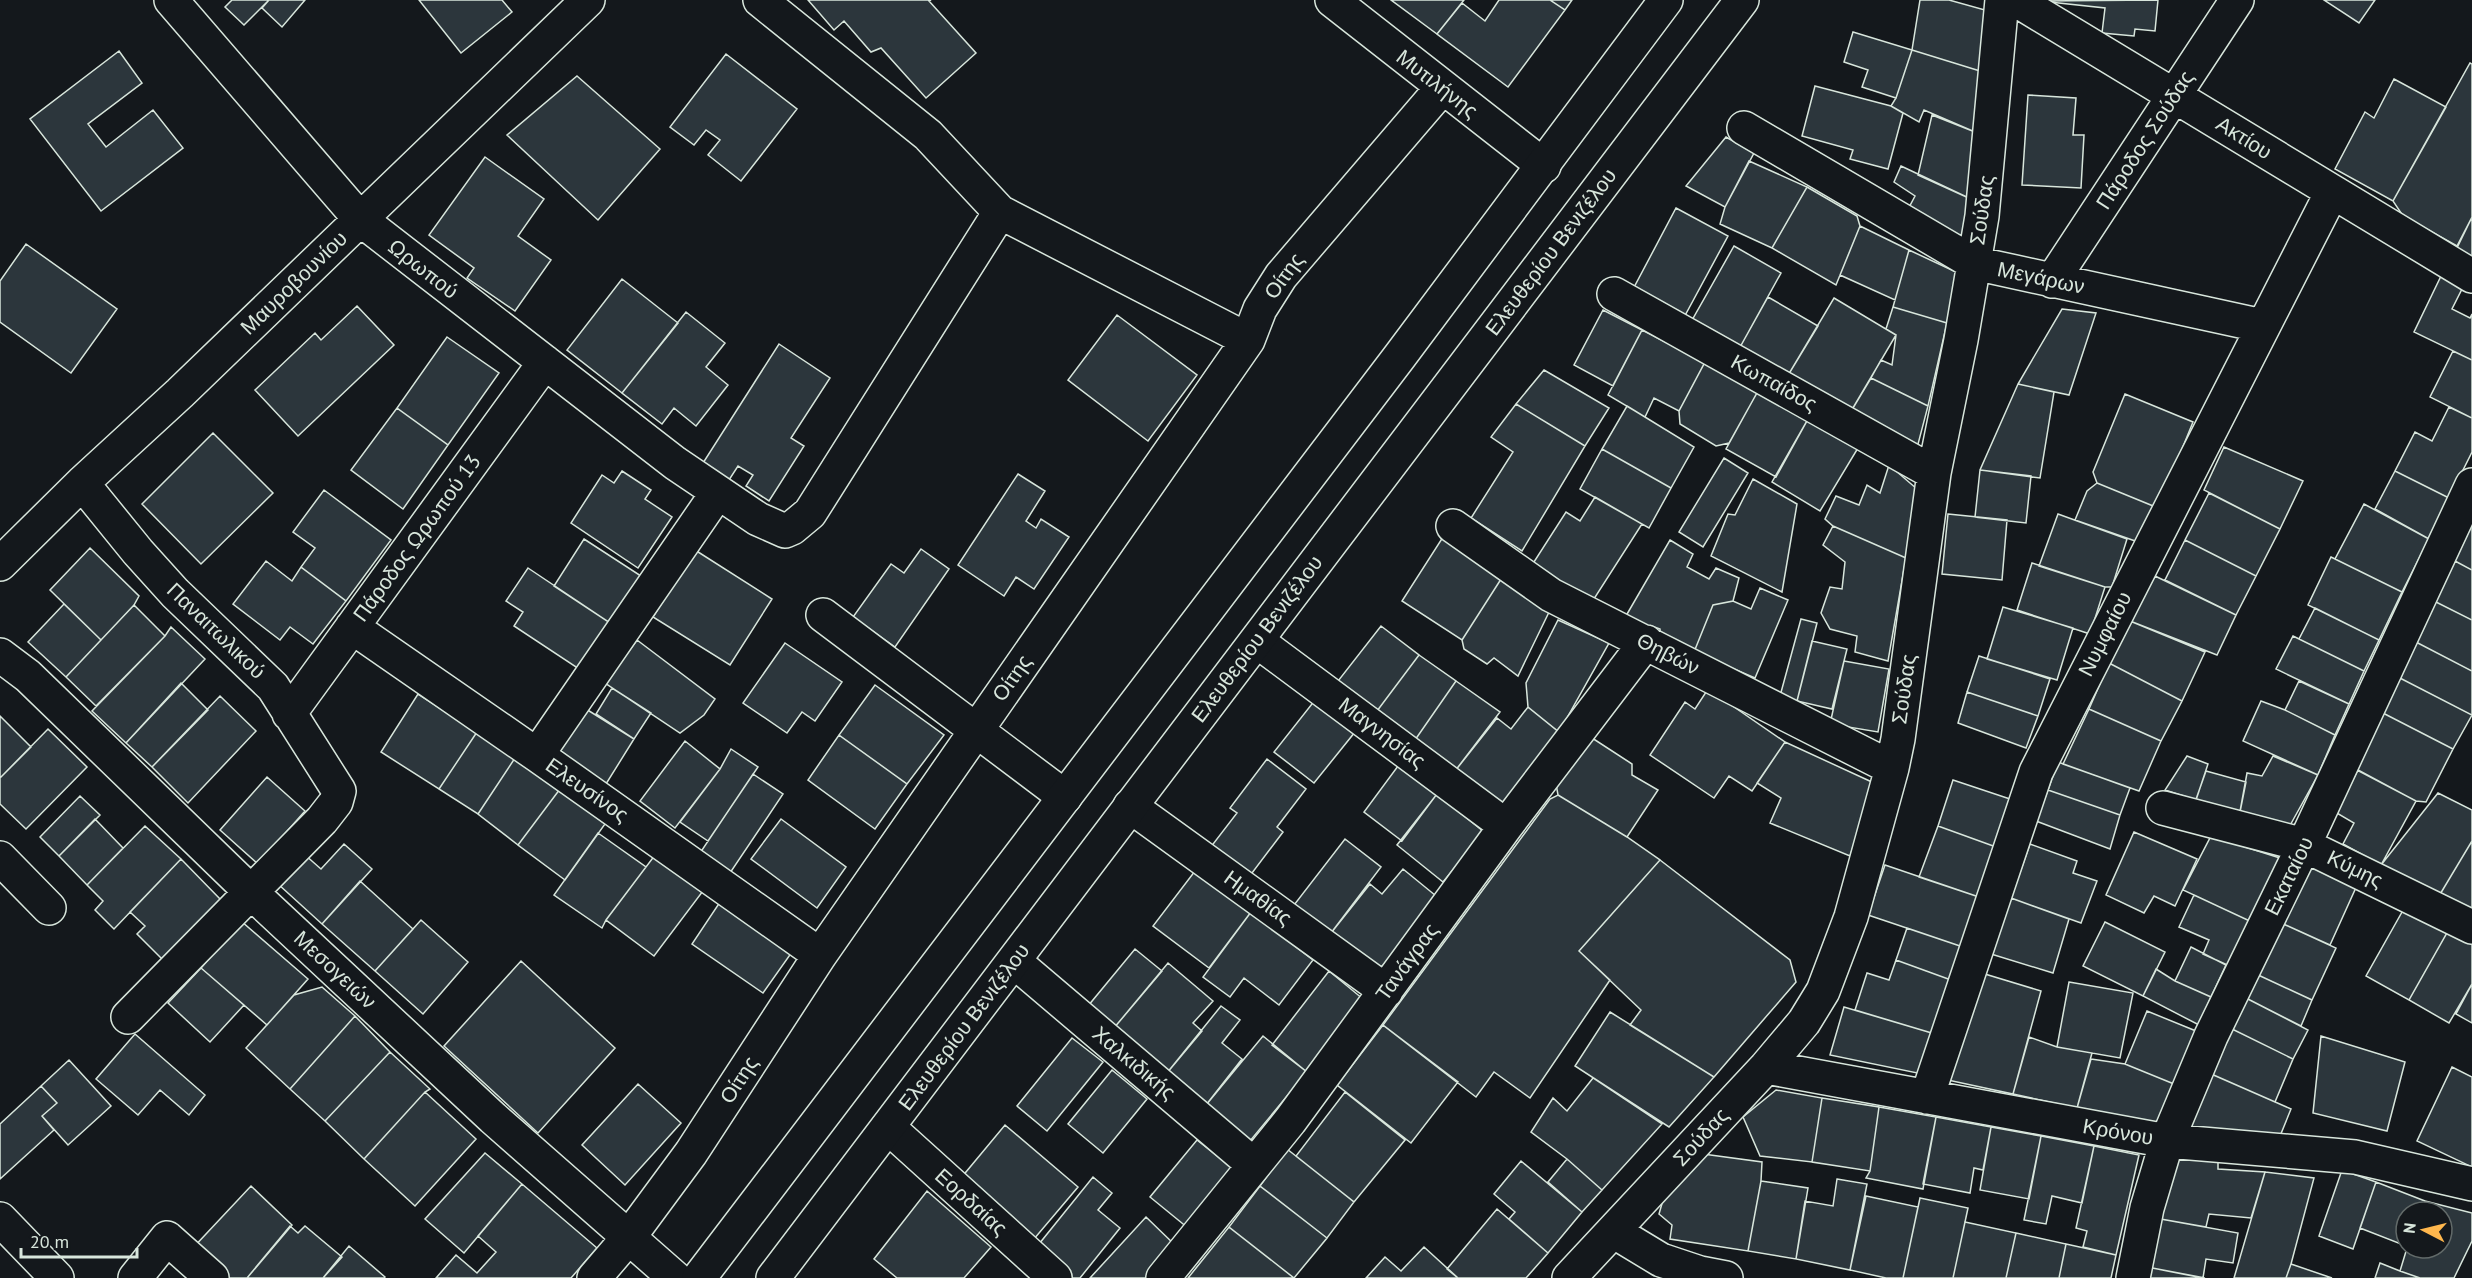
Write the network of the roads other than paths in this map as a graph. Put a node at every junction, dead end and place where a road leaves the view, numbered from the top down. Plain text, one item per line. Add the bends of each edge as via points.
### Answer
1 (171, 0) edge
2 (588, 0) edge
3 (759, 0) edge
4 (1332, 0) edge
5 (1666, 0) edge
6 (1742, 0) edge
7 (2002, 0) edge
8 (2016, 0) edge
9 (2237, 0) edge
10 (1442, 88) junction
11 (2175, 95) junction
12 (1744, 128) dead end
13 (1544, 166) junction
14 (2332, 192) junction
15 (1000, 212) junction
16 (360, 219) junction
17 (1974, 263) junction
18 (2472, 276) edge
19 (2052, 280) junction
20 (1614, 294) dead end
21 (2263, 326) junction
22 (1248, 340) junction
23 (545, 362) junction
24 (1934, 473) junction
25 (82, 483) junction
26 (2472, 485) edge
27 (718, 492) junction
28 (1453, 526) dead end
29 (0, 564) edge
30 (823, 615) dead end
31 (352, 627) junction
32 (1257, 641) junction
33 (1646, 642) junction
34 (0, 655) edge
35 (289, 714) junction
36 (976, 729) junction
37 (537, 755) junction
38 (1892, 768) junction
39 (1065, 796) junction
40 (1130, 806) junction
41 (2163, 808) dead end
42 (1506, 826) junction
43 (2304, 844) junction
44 (0, 858) edge
45 (252, 893) junction
46 (49, 908) dead end
47 (2472, 927) edge
48 (820, 955) junction
49 (1015, 962) junction
50 (1386, 991) junction
51 (128, 1017) dead end
52 (1766, 1067) junction
53 (1927, 1097) junction
54 (888, 1127) junction
55 (2167, 1141) junction
56 (1254, 1165) junction
57 (2472, 1184) edge
58 (0, 1219) edge
59 (1613, 1231) junction
60 (629, 1237) junction
61 (1708, 1276) edge
62 (57, 1278) edge
63 (135, 1278) edge
64 (212, 1278) edge
65 (594, 1278) edge
66 (675, 1278) edge
67 (699, 1278) edge
68 (773, 1278) edge
69 (1055, 1278) edge
70 (1163, 1278) edge
71 (1569, 1278) edge
72 (2133, 1278) edge

1 - 16 street, Ωρωπού
2 - 16 street, Μαυροβουνίου
3 - 15 street via 928,135
4 - 10 street, Μυτιλήνης
5 - 13 street
6 - 32 street, Ελευθερίου Βενιζέλου
7 - 17 street, Σούδας via 1988,174
8 - 11 street, Ακτίου
9 - 11 street, Πάροδος Σούδας
10 - 13 street, Μυτιλήνης
10 - 22 street, Οίτης via 1281,276 1260,309
11 - 14 street, Ακτίου
11 - 19 street, Πάροδος Σούδας
12 - 17 street, Μεγάρων
13 - 39 street
14 - 18 street, Ακτίου
14 - 21 street, Νυμφαίου
15 - 22 street
15 - 27 street, Ωρωπού via 810,513 785,531 758,519
16 - 23 street, Ωρωπού
16 - 25 street, Μαυροβουνίου
17 - 19 street, Μεγάρων
17 - 24 street, Σούδας
19 - 21 street, Μεγάρων
20 - 24 street, Κωπαίδος
21 - 53 street, Νυμφαίου via 2036,772
22 - 36 street, Οίτης
23 - 27 street, Ωρωπού
23 - 31 street, Πάροδος Ωρωπού 13
24 - 38 street, Σούδας
25 - 29 street, Μαυροβουνίου
25 - 35 street, Παναιτωλικού via 175,593 273,687
26 - 43 street, Εκαταίου
27 - 37 street
28 - 33 street, Θηβών via 1551,595
30 - 36 street
31 - 35 street, Πάροδος Ωρωπού 13
31 - 37 street, Ελευσίνος
32 - 40 street, Ελευθερίου Βενιζέλου
32 - 42 street, Μαγνησίας
33 - 38 street, Θηβών
33 - 42 street, Τανάγρας
34 - 45 street, Μεσογειών via 28,676
35 - 45 street, Παναιτωλικού via 338,788 338,796
36 - 39 street
36 - 48 street, Οίτης
37 - 48 street, Ελευσίνος
38 - 52 street, Σούδας via 1851,917 1823,991 1804,1022
39 - 67 street
40 - 49 street, Ελευθερίου Βενιζέλου
40 - 50 street, Ημαθίας
41 - 43 street, Κύμης
42 - 50 street, Τανάγρας
43 - 47 street, Κύμης
43 - 55 street, Εκαταίου via 2211,1036
44 - 46 street
45 - 51 street
45 - 60 street, Μεσογειών via 493,1118
48 - 60 street, Οίτης via 691,1153
49 - 54 street, Ελευθερίου Βενιζέλου
49 - 56 street, Χαλκιδικής
50 - 56 street, Τανάγρας
52 - 53 street, Κρόνου
52 - 59 street, Σούδας
53 - 55 street, Κρόνου
54 - 68 street, Ελευθερίου Βενιζέλου
54 - 69 street, Εορδαίας
55 - 57 street, Κρόνου via 2355,1157
55 - 72 street, Εκαταίου via 2147,1208
56 - 70 street, Τανάγρας
58 - 62 street
59 - 61 street via 1661,1260
59 - 71 street, Σούδας
60 - 65 street, Οίτης
60 - 66 street, Μεσογειών
63 - 64 street via 167,1238

